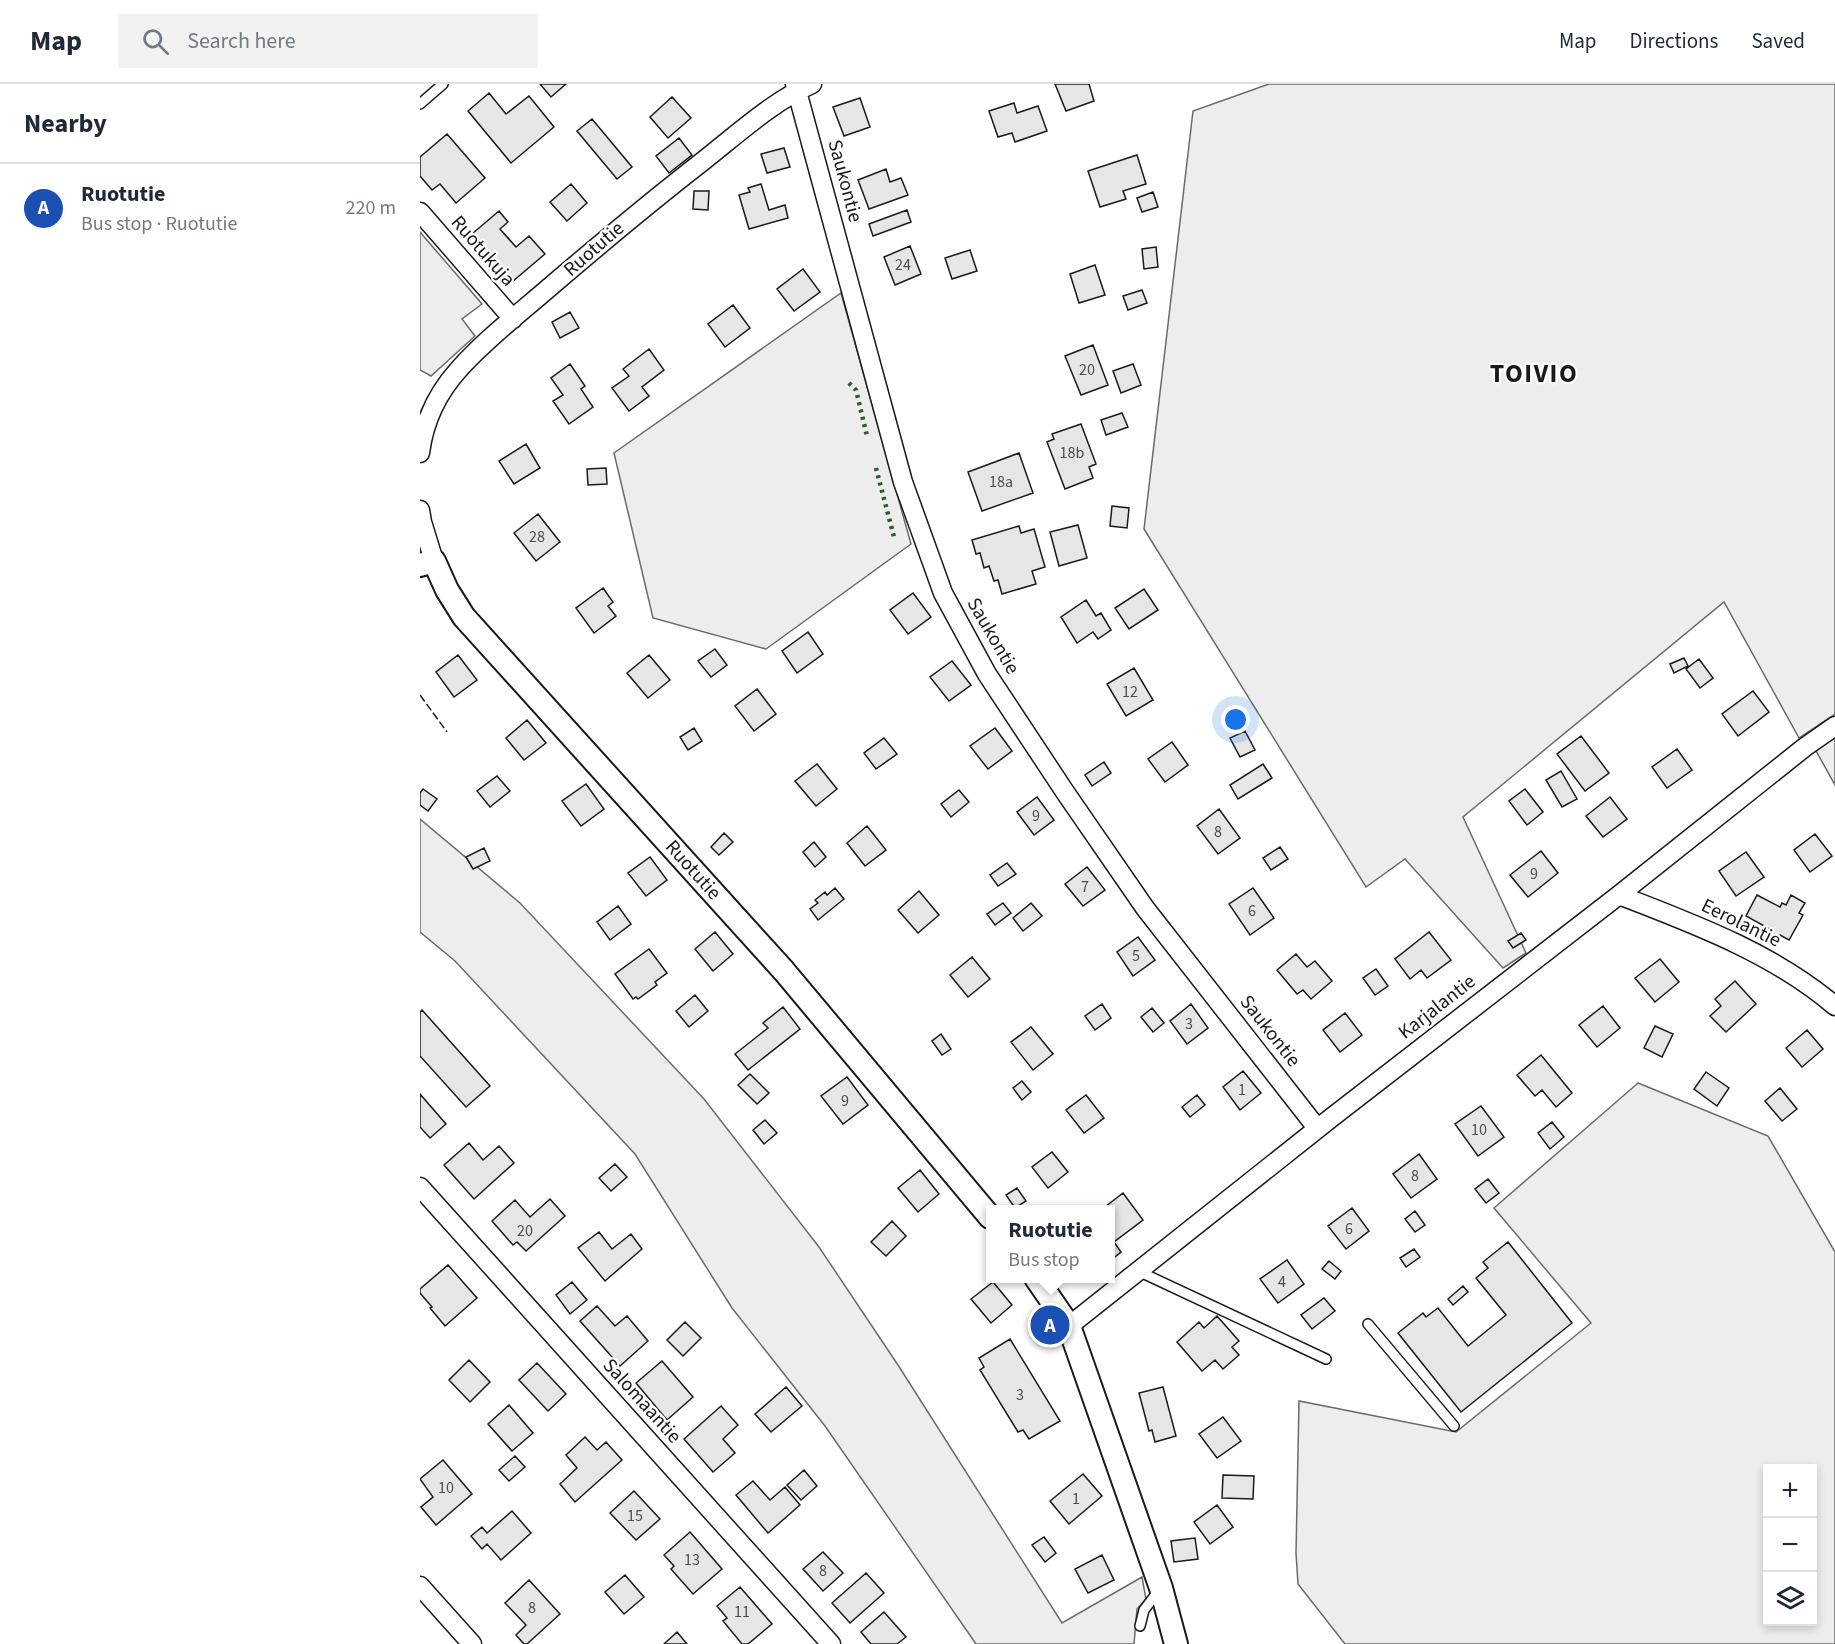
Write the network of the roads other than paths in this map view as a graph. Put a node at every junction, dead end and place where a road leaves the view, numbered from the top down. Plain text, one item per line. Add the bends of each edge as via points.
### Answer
1 (443, 84) edge
2 (801, 86) edge
3 (420, 104) edge
4 (420, 212) edge
5 (513, 319) junction
6 (420, 453) edge
7 (420, 510) edge
8 (427, 563) edge
9 (1835, 726) edge
10 (1619, 895) junction
11 (1835, 1006) edge
12 (1317, 1128) junction
13 (420, 1187) edge
14 (986, 1212) edge
15 (1138, 1271) junction
16 (1039, 1283) edge
17 (1368, 1324) dead end
18 (1069, 1326) junction
19 (1326, 1359) dead end
20 (1455, 1426) dead end
21 (420, 1586) edge
22 (1161, 1588) junction
23 (1140, 1626) dead end
24 (472, 1644) edge
25 (831, 1644) edge
26 (1176, 1644) edge

1 - 3 lane
2 - 5 street, Ruotutie via 633,216
2 - 12 street, Saukontie via 903,482 943,593 987,674 1145,908
4 - 5 street, Ruotukuja
5 - 6 street, Ruotutie via 458,369 426,420
7 - 8 street, Ruotutie
8 - 14 street, Ruotutie via 464,617 784,971
9 - 10 street, Karjalantie
10 - 11 street, Eerolantie via 1695,924 1766,959
10 - 12 street, Karjalantie
12 - 15 street, Karjalantie
13 - 25 street, Salomaantie
15 - 18 street, Karjalantie
15 - 19 lane
16 - 18 street
17 - 20 lane
18 - 22 street
21 - 24 street
22 - 23 lane via 1144,1610
22 - 26 street

